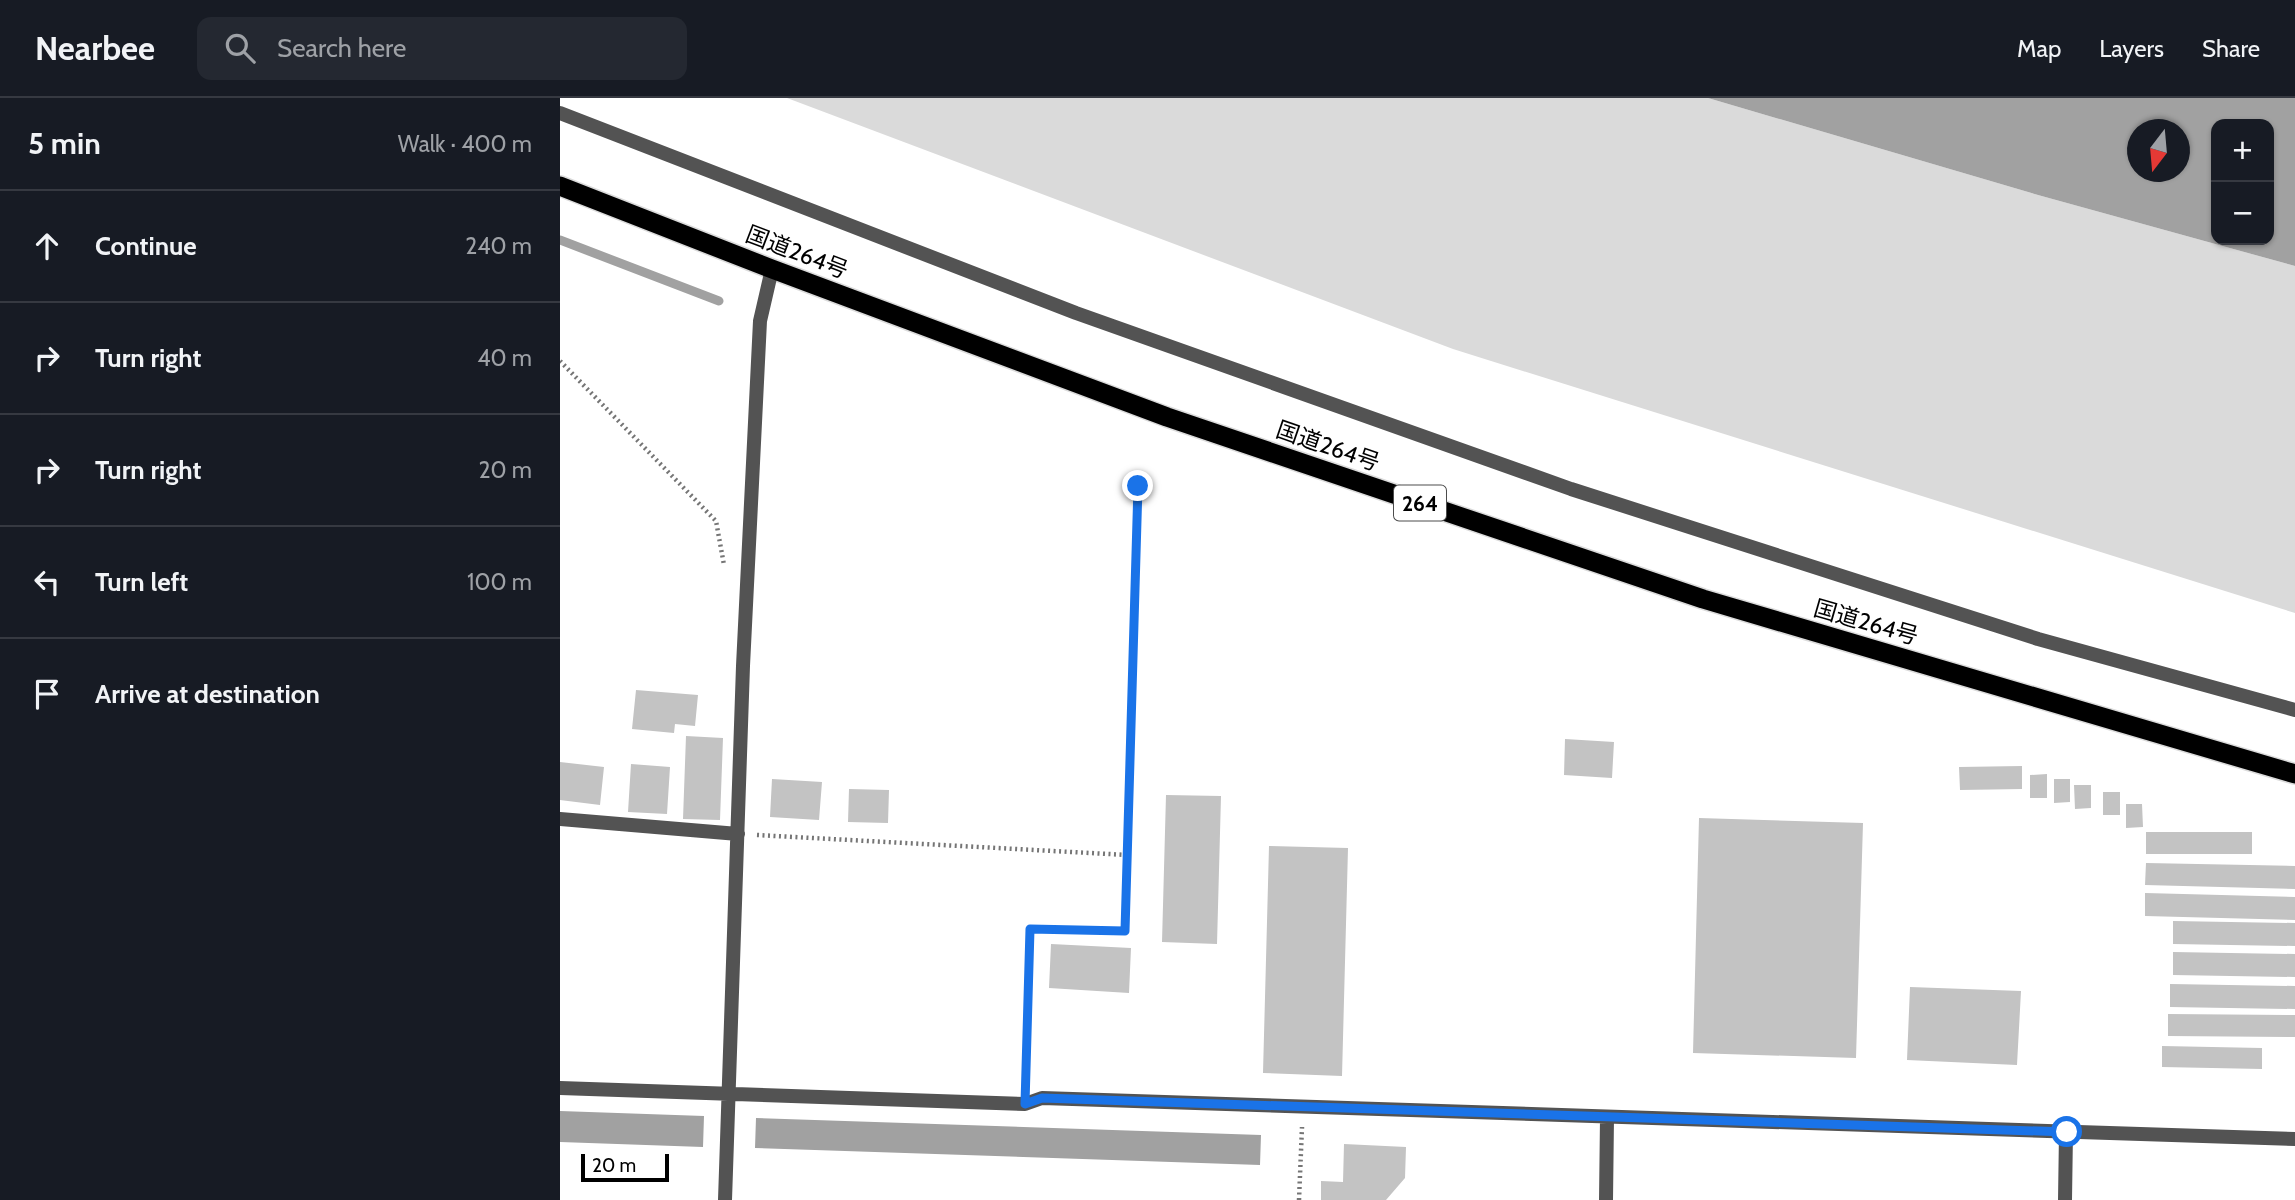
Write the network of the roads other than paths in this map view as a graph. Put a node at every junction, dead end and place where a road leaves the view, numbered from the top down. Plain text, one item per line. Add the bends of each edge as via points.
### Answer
1 (560, 113) edge
2 (560, 186) edge
3 (772, 269) junction
4 (2295, 710) edge
5 (2295, 774) edge
6 (560, 819) edge
7 (738, 834) junction
8 (560, 1088) edge
9 (729, 1094) junction
10 (1607, 1118) junction
11 (2067, 1132) junction
12 (2295, 1139) edge
13 (725, 1200) edge
14 (1606, 1200) edge
15 (2065, 1200) edge

1 - 4 street via 1076,313 1571,489 2038,639
2 - 3 highway, 国道264号 / 264
3 - 5 highway, 国道264号 / 264 via 1167,417 1703,599
3 - 7 street via 760,321
6 - 7 street
7 - 9 street
8 - 9 street
9 - 10 street via 1025,1104 1042,1098
9 - 13 street
10 - 11 street
10 - 14 street
11 - 12 street
11 - 15 street

